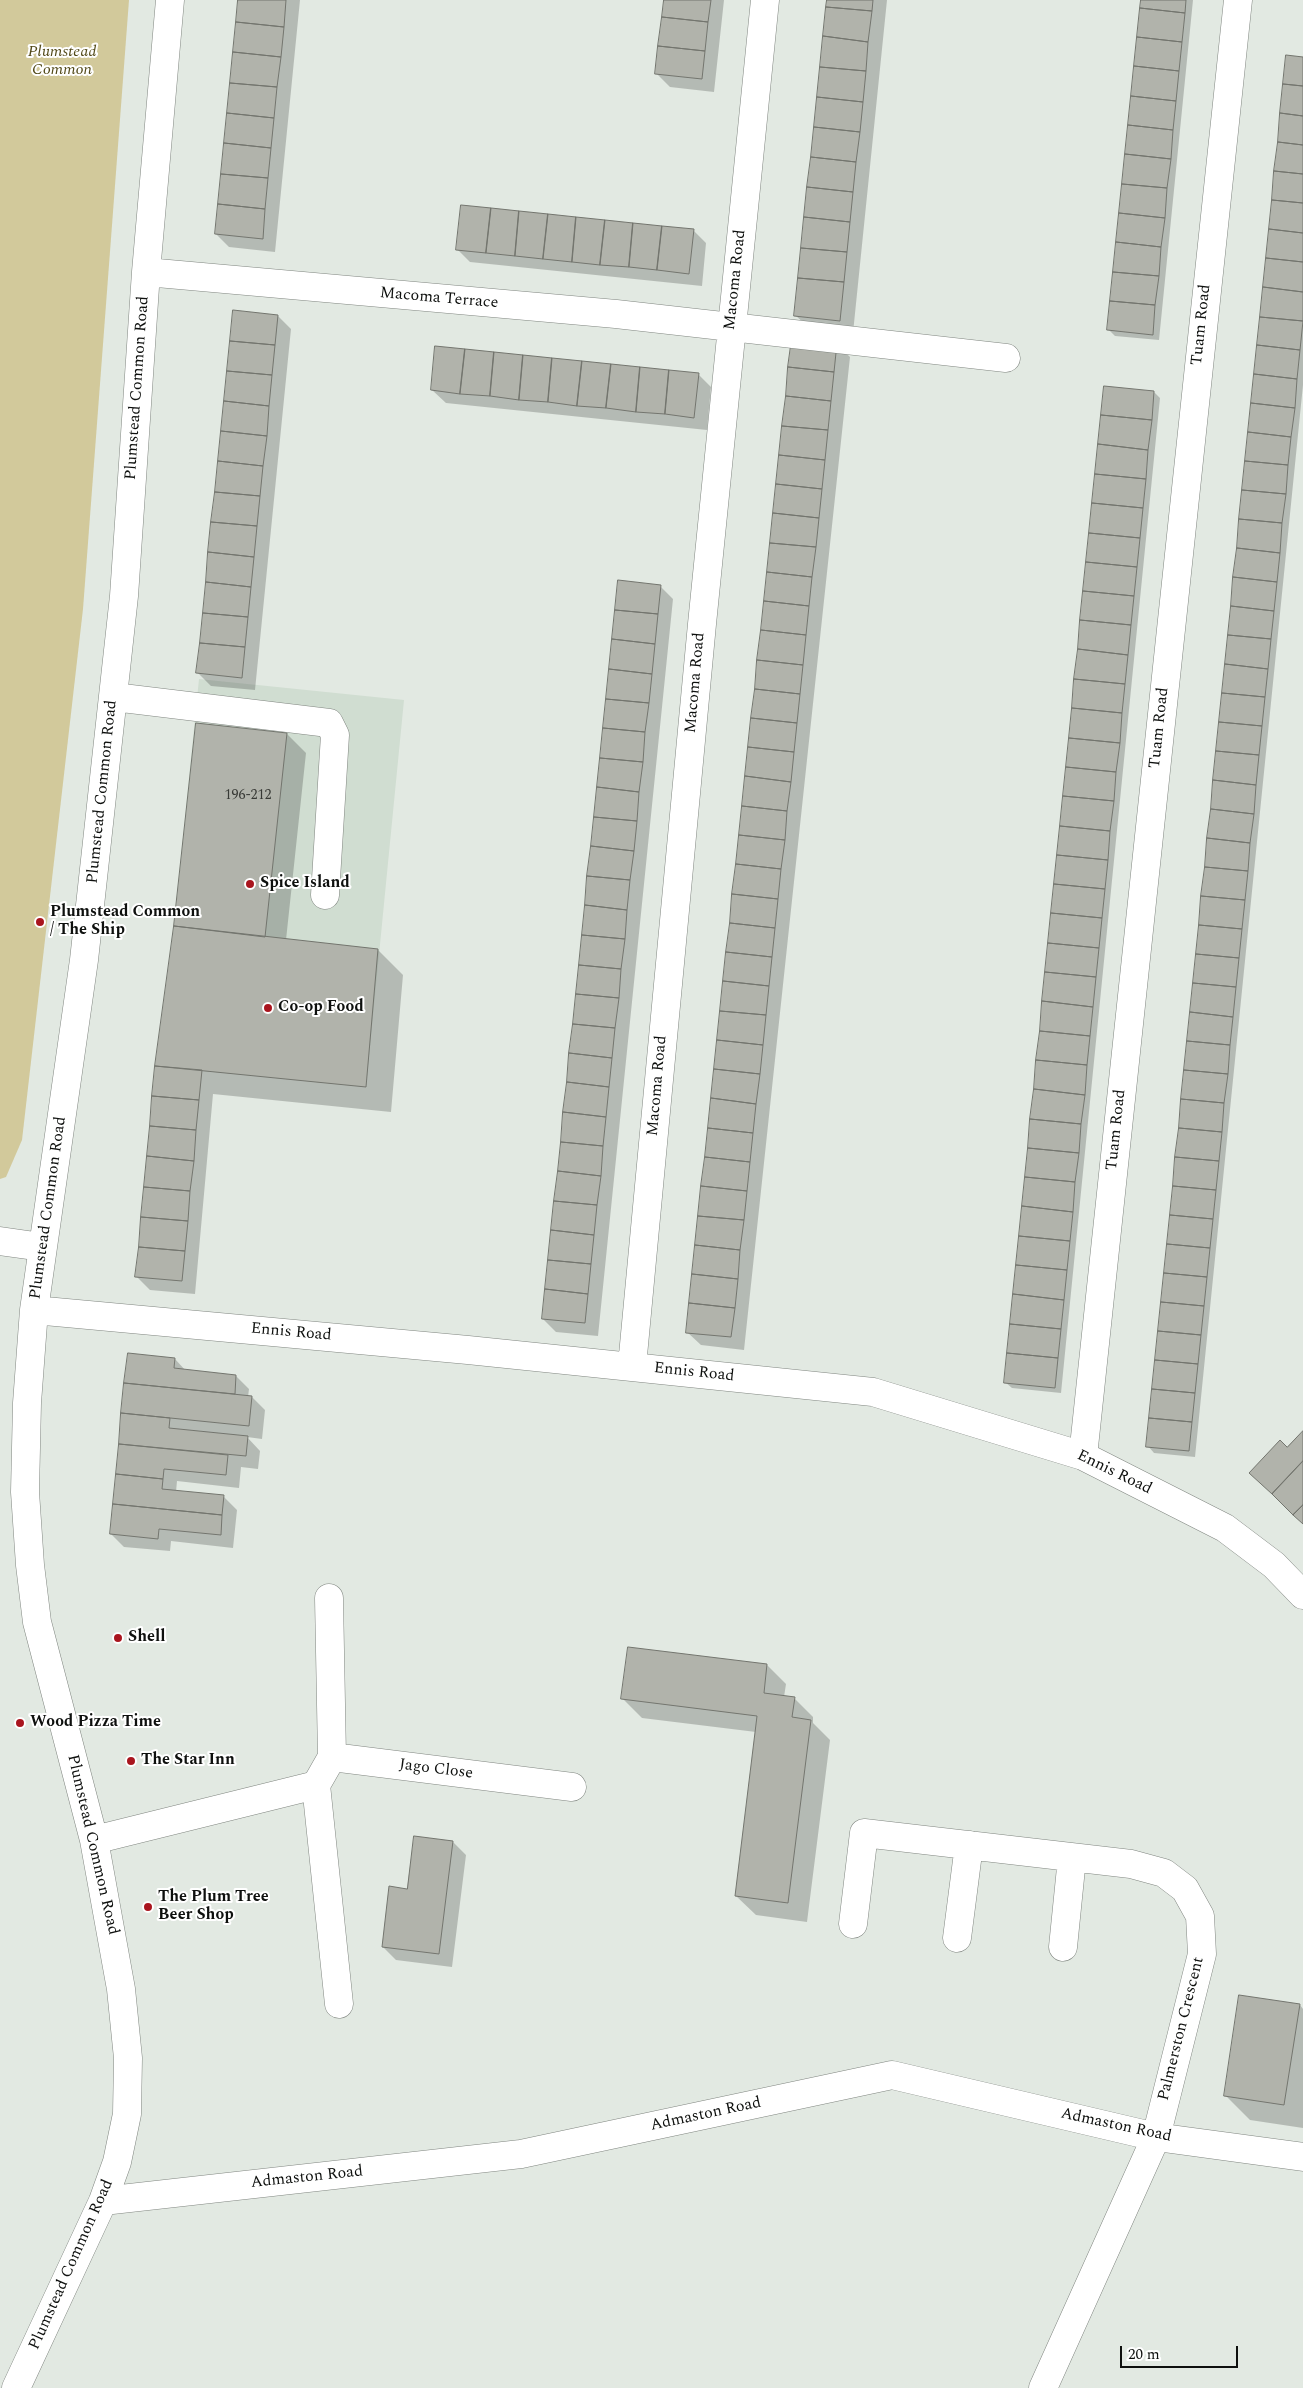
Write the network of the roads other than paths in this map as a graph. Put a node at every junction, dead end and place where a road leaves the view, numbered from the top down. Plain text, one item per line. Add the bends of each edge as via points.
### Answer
1 (170, 0) edge
2 (765, 0) edge
3 (1238, 0) edge
4 (146, 272) junction
5 (732, 326) junction
6 (1006, 358) dead end
7 (114, 696) junction
8 (325, 895) dead end
9 (0, 1241) edge
10 (42, 1247) junction
11 (34, 1310) junction
12 (632, 1366) junction
13 (1083, 1456) junction
14 (1303, 1595) edge
15 (329, 1598) dead end
16 (332, 1757) junction
17 (316, 1785) junction
18 (572, 1787) dead end
19 (94, 1840) junction
20 (969, 1845) junction
21 (1072, 1858) junction
22 (853, 1924) dead end
23 (956, 1938) dead end
24 (1063, 1946) dead end
25 (339, 2004) dead end
26 (1156, 2137) junction
27 (1303, 2157) edge
28 (103, 2201) junction
29 (16, 2388) edge
30 (1043, 2388) edge

1 - 4 street, Plumstead Common Road
2 - 5 street, Macoma Road
3 - 13 street, Tuam Road
4 - 5 street, Macoma Terrace
4 - 7 street, Plumstead Common Road
5 - 6 street, Macoma Terrace
5 - 12 street, Macoma Road
7 - 8 street via 329,724 335,735
7 - 10 street, Plumstead Common Road via 84,960
9 - 10 street
10 - 11 street, Plumstead Common Road
11 - 12 street, Ennis Road
11 - 19 street, Plumstead Common Road via 27,1403 30,1565 37,1622
12 - 13 street, Ennis Road via 873,1392
13 - 14 street, Ennis Road via 1226,1528 1274,1565
15 - 16 street
16 - 17 street
16 - 18 street, Jago Close
17 - 19 street
17 - 25 street
19 - 28 street, Plumstead Common Road via 121,1989 128,2058 127,2114 117,2162
20 - 21 street, Palmerston Crescent
20 - 22 street, Palmerston Crescent via 864,1833
20 - 23 street
21 - 24 street
21 - 26 street, Palmerston Crescent via 1131,1864 1164,1873 1186,1889 1200,1916 1202,1954
26 - 27 street, Admaston Road
26 - 28 street, Admaston Road via 892,2075 521,2154
26 - 30 street, Palmerston Crescent
28 - 29 street, Plumstead Common Road

